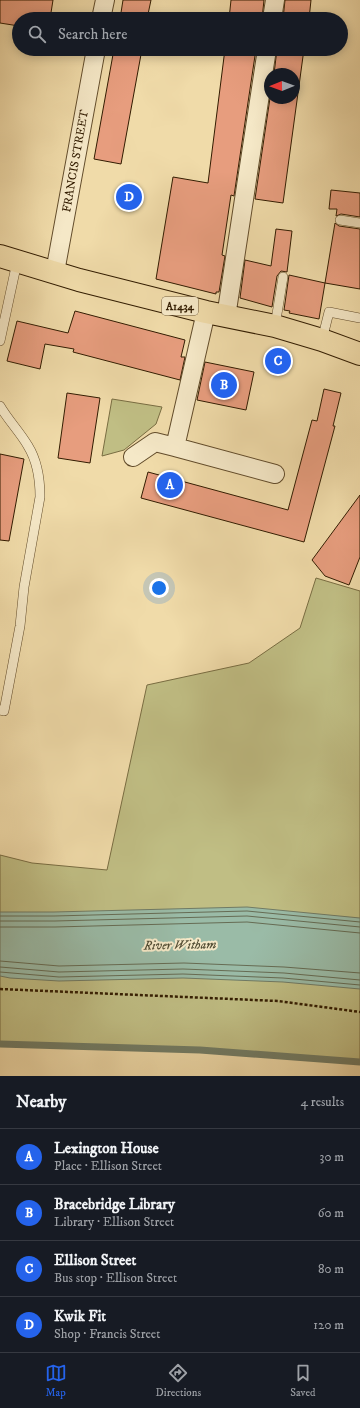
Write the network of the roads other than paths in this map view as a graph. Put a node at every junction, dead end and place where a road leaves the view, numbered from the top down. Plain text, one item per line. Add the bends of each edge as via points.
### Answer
1 (105, 0) edge
2 (274, 0) edge
3 (102, 12) edge
4 (273, 12) edge
5 (95, 56) edge
6 (266, 56) edge
7 (340, 220) dead end
8 (360, 223) edge
9 (8, 259) edge
10 (55, 272) junction
11 (283, 277) dead end
12 (216, 314) junction
13 (360, 318) edge
14 (275, 326) junction
15 (0, 340) edge
16 (322, 340) junction
17 (360, 354) edge
18 (0, 406) edge
19 (175, 447) junction
20 (133, 457) dead end
21 (275, 474) dead end
22 (0, 710) edge

1 - 3 street
2 - 4 street
5 - 10 street, FRANCIS STREET
6 - 12 street
7 - 8 lane
9 - 10 main road, A1434
9 - 15 lane
10 - 12 main road, A1434
11 - 14 lane
12 - 14 main road, A1434
12 - 19 street
13 - 16 lane via 329,312
14 - 16 main road, A1434
16 - 17 main road, A1434
18 - 22 lane via 28,446 37,466 40,482 40,497 24,587 20,626 4,711
19 - 20 street via 155,442
19 - 21 street

